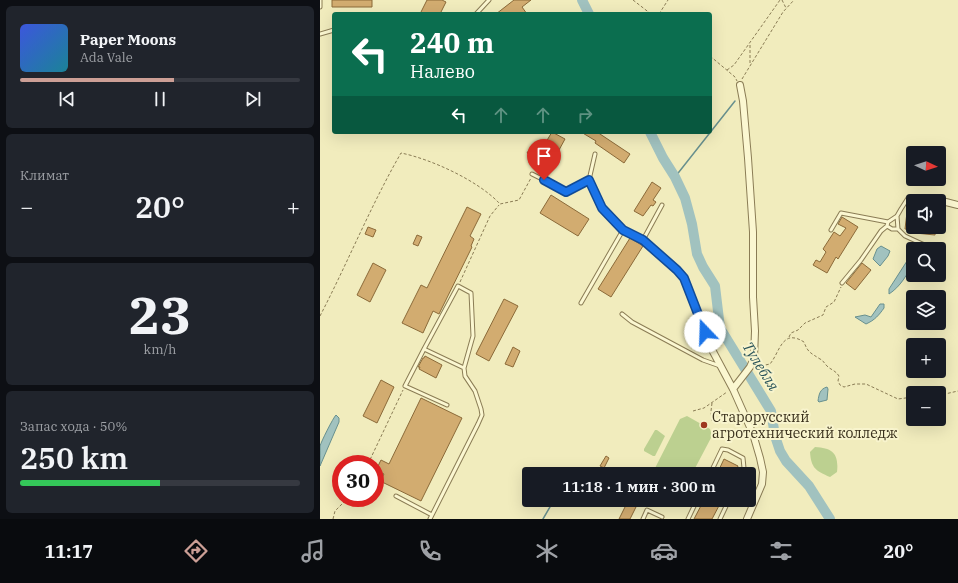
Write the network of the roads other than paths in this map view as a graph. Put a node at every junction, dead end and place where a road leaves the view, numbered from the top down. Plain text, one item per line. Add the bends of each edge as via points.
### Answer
1 (320, 0) edge
2 (489, 0) edge
3 (320, 8) edge
4 (478, 12) edge
5 (332, 31) edge
6 (320, 34) edge
7 (740, 85) road end
8 (595, 154) dead end
9 (532, 174) road end
10 (589, 180) junction
11 (906, 201) edge
12 (946, 201) edge
13 (662, 205) dead end
14 (958, 205) edge
15 (897, 216) junction
16 (888, 222) junction
17 (887, 226) junction
18 (898, 229) junction
19 (623, 230) junction
20 (830, 230) dead end
21 (643, 240) junction
22 (919, 242) edge
23 (842, 283) road end
24 (581, 303) dead end
25 (622, 314) dead end
26 (424, 349) junction
27 (720, 366) junction
28 (464, 368) junction
29 (733, 389) junction
30 (447, 405) dead end
31 (713, 467) edge
32 (744, 467) edge
33 (396, 496) dead end
34 (694, 507) edge
35 (726, 507) edge
36 (432, 515) junction
37 (662, 518) dead end
38 (430, 519) edge
39 (643, 519) edge
40 (688, 519) edge
41 (720, 519) edge
42 (747, 519) edge

1 - 3 lane
2 - 4 lane
5 - 6 lane
7 - 29 street via 752,232 755,331 754,358
8 - 10 lane
9 - 10 lane via 566,192
10 - 19 lane via 602,208
11 - 15 lane
12 - 14 street
13 - 21 lane
15 - 16 lane
15 - 18 lane
16 - 17 lane
16 - 20 lane via 840,213
17 - 18 lane
17 - 23 lane
18 - 22 lane via 905,236
19 - 21 lane
19 - 24 lane
21 - 27 street via 684,278
25 - 27 lane via 632,322 703,360
26 - 28 lane
26 - 28 lane via 458,286 471,293 473,336
26 - 30 lane via 405,386
27 - 29 street
28 - 36 lane via 465,376 476,391 482,415
29 - 42 street via 753,434 763,472 762,484
31 - 32 lane via 722,449 743,458
33 - 36 lane
34 - 40 lane
35 - 41 lane
36 - 38 lane
37 - 39 lane via 648,510

